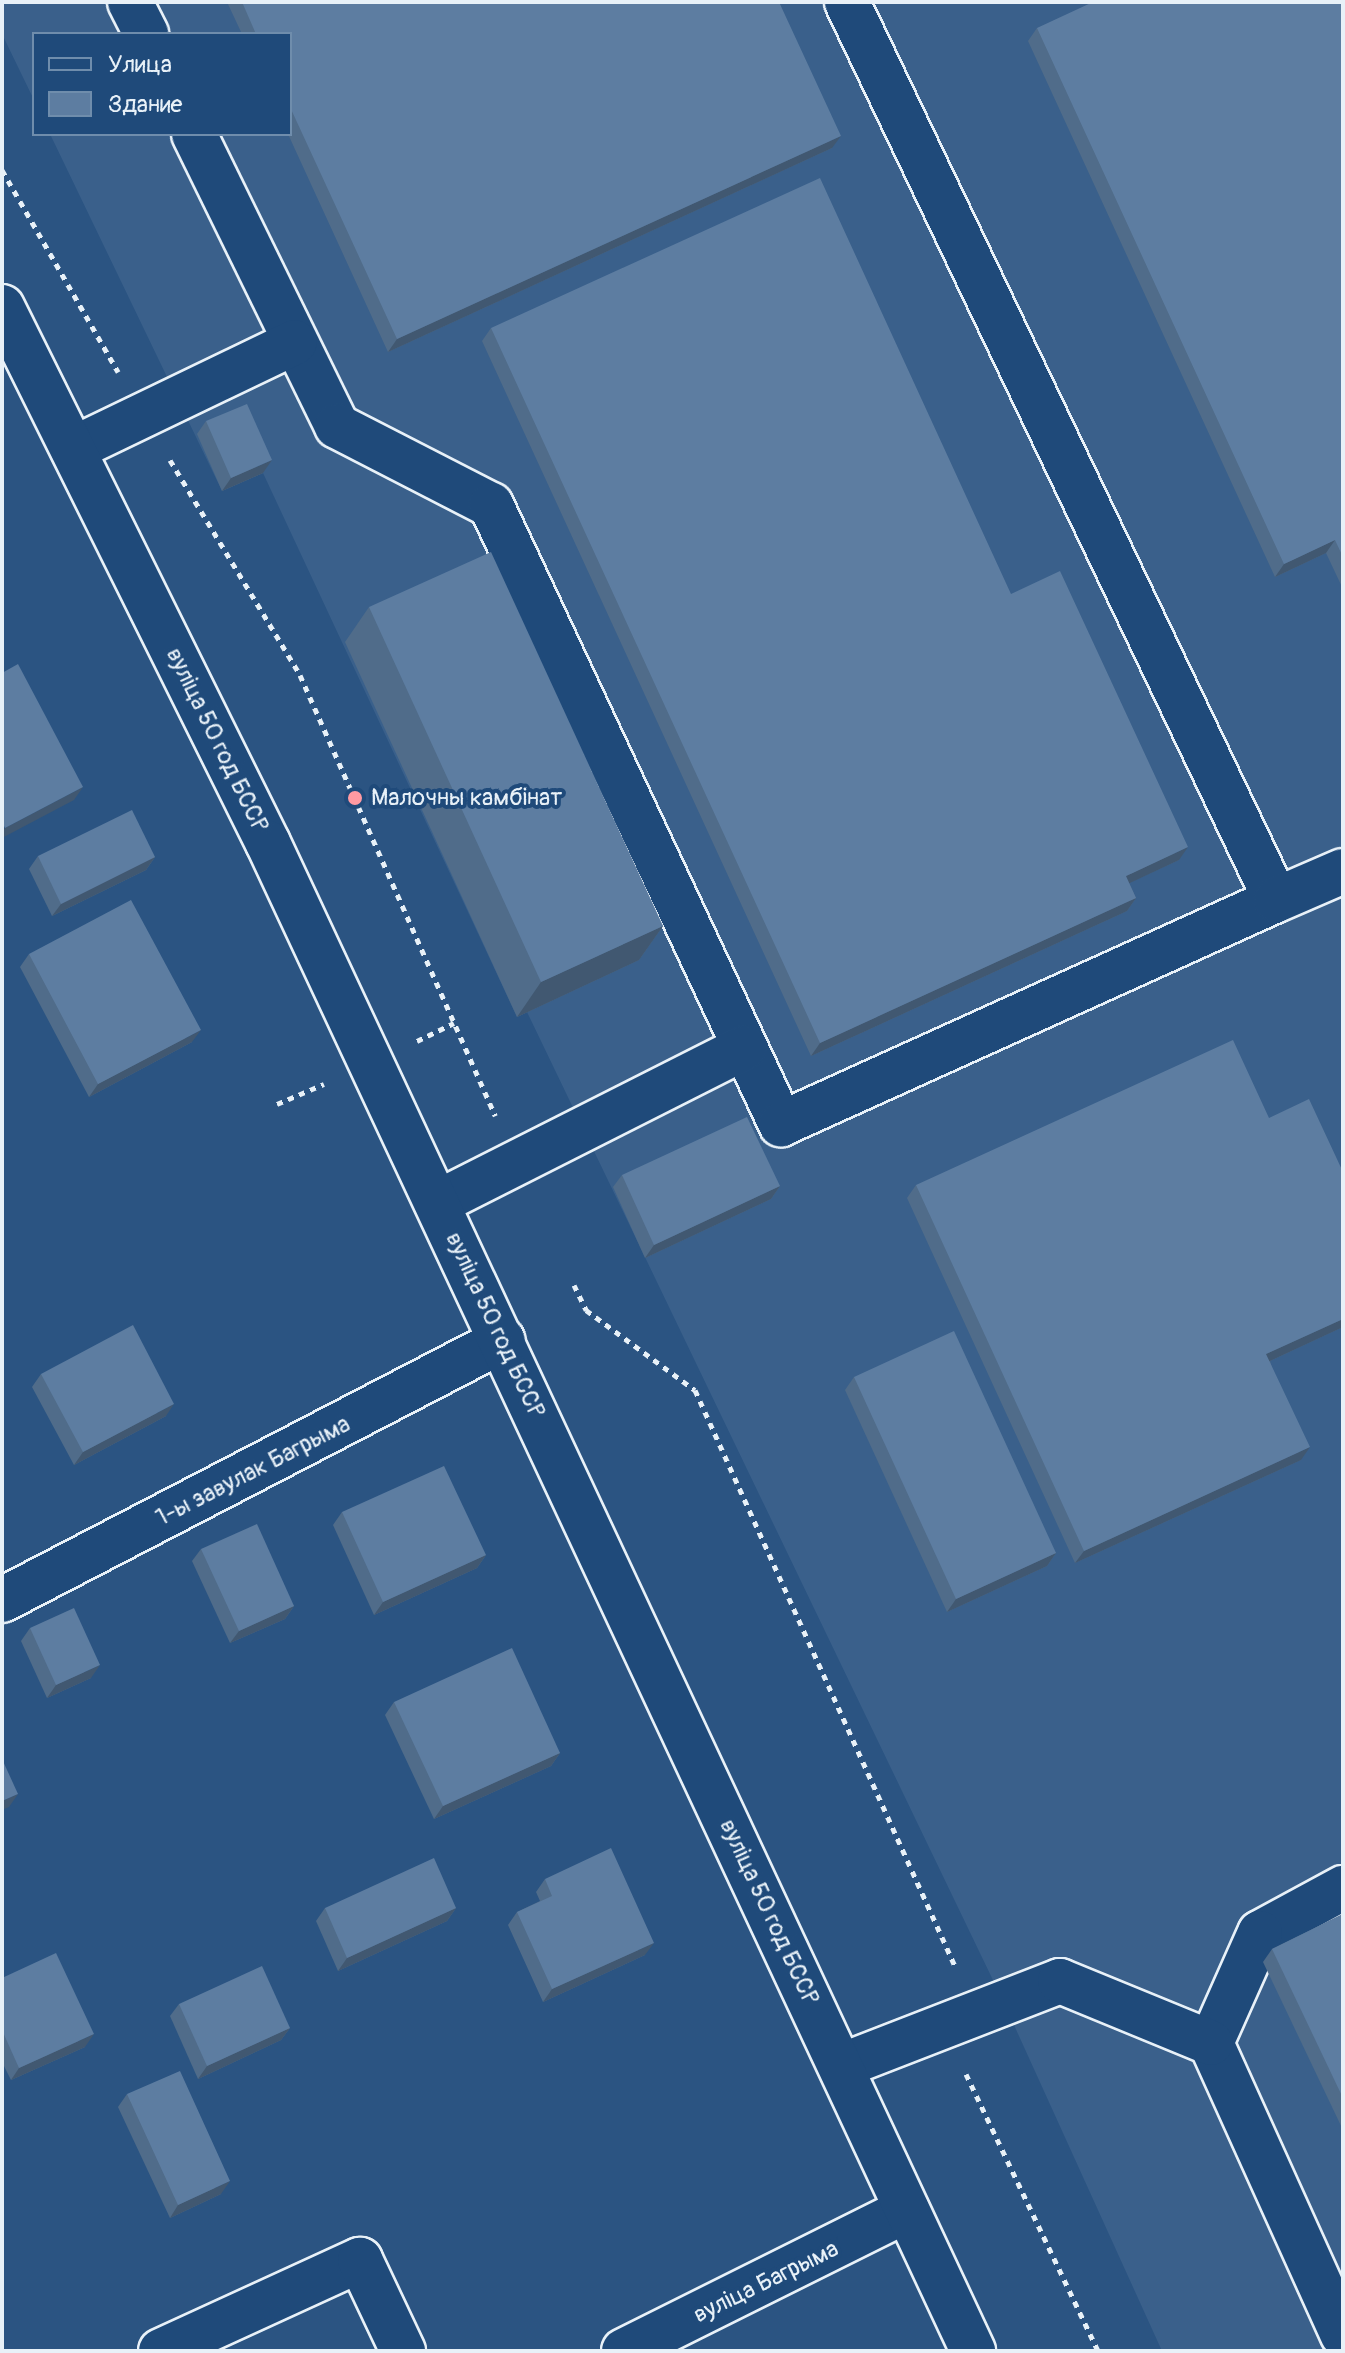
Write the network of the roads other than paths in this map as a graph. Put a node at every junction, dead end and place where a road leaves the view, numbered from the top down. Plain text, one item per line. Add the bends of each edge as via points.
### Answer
1 (130, 2) edge
2 (847, 2) edge
3 (145, 32) edge
4 (195, 136) edge
5 (2, 307) edge
6 (295, 342) junction
7 (73, 449) junction
8 (1343, 871) edge
9 (1276, 900) junction
10 (744, 1048) junction
11 (437, 1203) junction
12 (503, 1340) junction
13 (2, 1600) edge
14 (1343, 1888) edge
15 (1211, 2043) junction
16 (841, 2066) junction
17 (907, 2210) junction
18 (1343, 2335) edge
19 (161, 2351) edge
20 (403, 2351) edge
21 (624, 2351) edge
22 (973, 2351) edge

1 - 3 main road
2 - 9 main road
4 - 6 main road
5 - 7 main road, вуліца 50 год БССР
6 - 7 main road
6 - 10 main road via 337,426 491,505
7 - 11 main road, вуліца 50 год БССР via 268,843
8 - 9 main road
9 - 10 main road via 781,1124
10 - 11 main road
11 - 12 main road, вуліца 50 год БССР
12 - 13 main road, 1-ы завулак Багрыма
12 - 16 main road, вуліца 50 год БССР
14 - 15 main road via 1260,1933
15 - 16 main road via 1060,1981
15 - 18 main road
16 - 17 main road, вуліца 50 год БССР
17 - 21 main road, вуліца Багрыма
17 - 22 main road, вуліца 50 год БССР
19 - 20 main road via 360,2260

